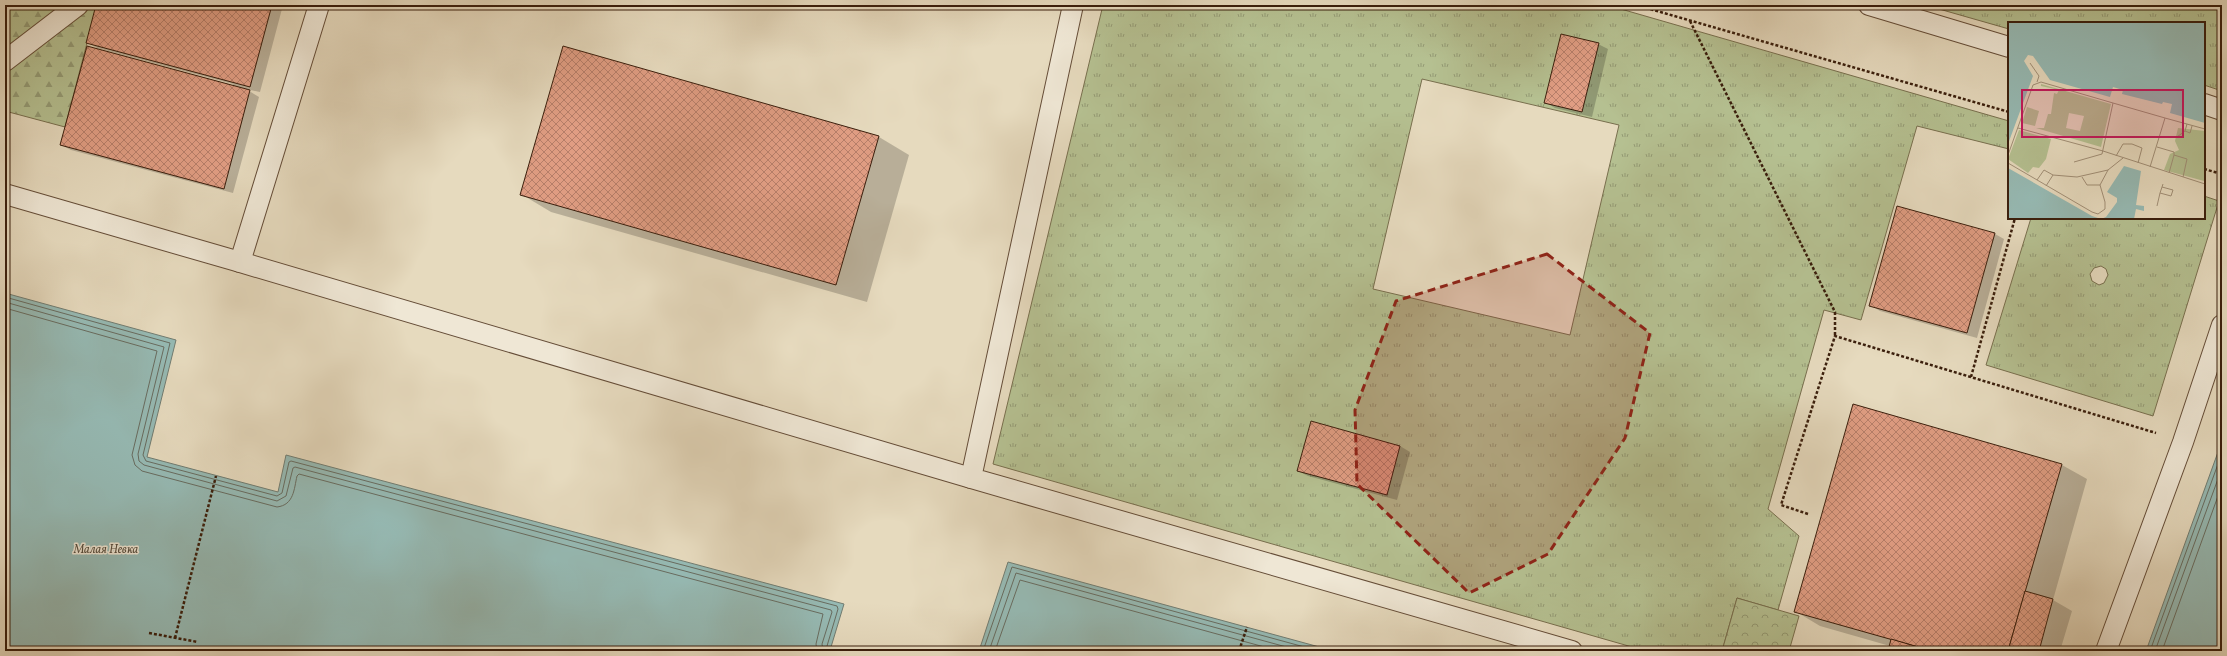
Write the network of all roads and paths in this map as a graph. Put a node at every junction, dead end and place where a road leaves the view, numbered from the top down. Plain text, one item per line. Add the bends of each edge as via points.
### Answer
1 (78, 5) edge
2 (319, 5) edge
3 (1074, 5) edge
4 (1636, 5) edge
5 (1869, 5) edge
6 (1690, 21) junction
7 (2008, 47) edge
8 (5, 61) edge
9 (2205, 104) edge
10 (2222, 110) edge
11 (2008, 112) edge
12 (2205, 169) edge
13 (2222, 174) edge
14 (5, 194) edge
15 (2015, 219) edge
16 (240, 262) junction
17 (2222, 325) edge
18 (1835, 336) junction
19 (1971, 377) junction
20 (2183, 442) junction
21 (216, 476) dead end
22 (971, 478) junction
23 (1808, 514) dead end
24 (1247, 626) dead end
25 (149, 633) dead end
26 (175, 638) junction
27 (198, 642) dead end
28 (1238, 651) edge
29 (1572, 651) edge
30 (2106, 651) edge

1 - 8 lane
2 - 16 lane
3 - 22 lane
4 - 6 path
5 - 7 lane
6 - 11 path
6 - 18 path via 1835,312
9 - 10 lane
12 - 13 path
14 - 16 lane
15 - 19 path
16 - 22 lane
17 - 20 lane
18 - 19 path
18 - 23 path via 1781,505
19 - 20 path
20 - 30 lane
21 - 26 path
22 - 29 lane
24 - 28 path
25 - 26 path
26 - 27 path

